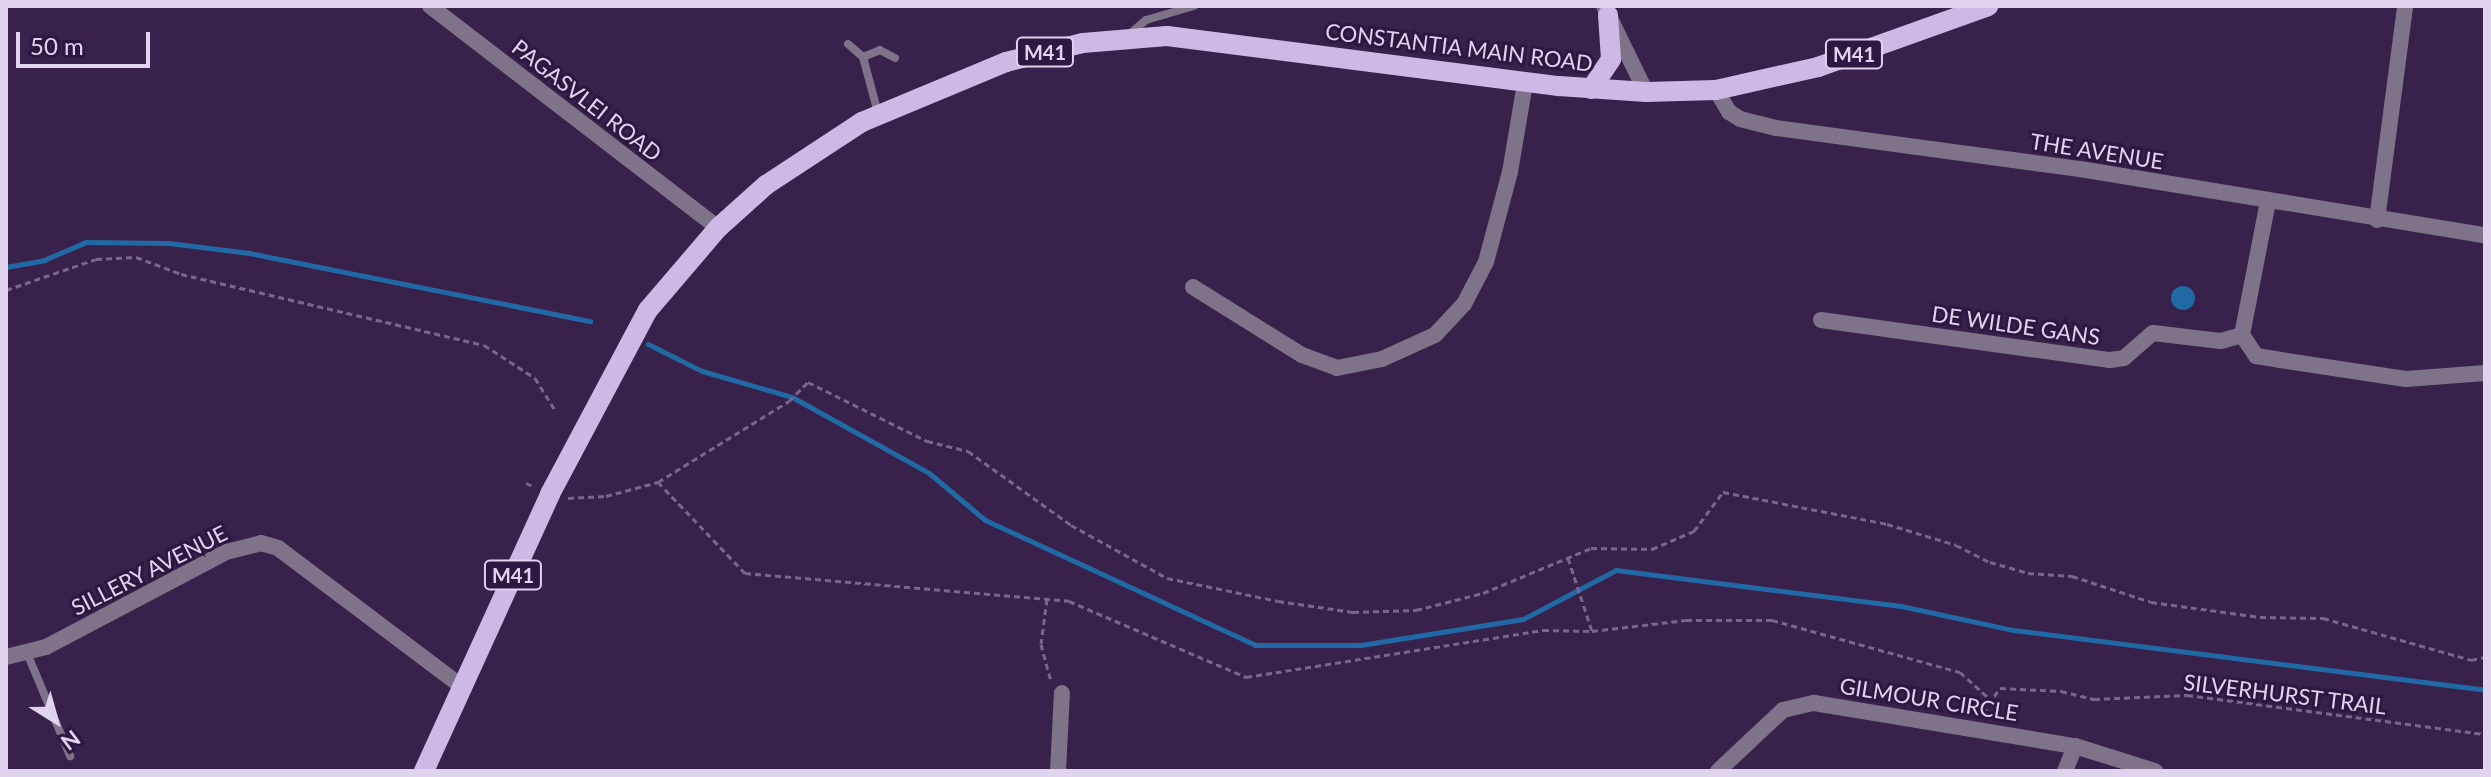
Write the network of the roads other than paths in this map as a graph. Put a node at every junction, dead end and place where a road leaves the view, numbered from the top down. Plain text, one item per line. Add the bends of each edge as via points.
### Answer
1 (430, 6) edge
2 (1194, 6) edge
3 (1988, 6) edge
4 (2405, 6) edge
5 (1606, 10) edge
6 (1124, 40) junction
7 (848, 44) dead end
8 (863, 57) junction
9 (895, 58) dead end
10 (1525, 83) junction
11 (1591, 89) junction
12 (1716, 90) junction
13 (1646, 92) junction
14 (879, 114) junction
15 (2268, 201) junction
16 (2377, 220) junction
17 (718, 228) junction
18 (2485, 235) edge
19 (1193, 287) dead end
20 (1821, 320) dead end
21 (2242, 335) junction
22 (2485, 373) edge
23 (27, 653) junction
24 (6, 657) edge
25 (461, 686) junction
26 (1062, 693) road end
27 (2075, 746) junction
28 (70, 756) dead end
29 (424, 771) edge
30 (1058, 771) edge
31 (1718, 771) edge
32 (2065, 771) edge
33 (2155, 771) edge

1 - 17 street, PAGASVLEI ROAD
2 - 6 lane via 1146,20
3 - 12 main road, CONSTANTIA MAIN ROAD / M41 via 1818,67
4 - 16 street
5 - 11 main road via 1611,59
5 - 13 street
6 - 10 main road, CONSTANTIA MAIN ROAD / M41 via 1167,36 1257,43
6 - 14 main road, CONSTANTIA MAIN ROAD / M41 via 1083,43 1006,62
7 - 8 lane
8 - 9 lane via 880,50
8 - 14 lane
10 - 11 main road, CONSTANTIA MAIN ROAD / M41
10 - 19 street via 1510,172 1486,262 1464,304 1435,335 1382,359 1337,368 1302,355
11 - 13 main road, CONSTANTIA MAIN ROAD / M41
12 - 13 main road, CONSTANTIA MAIN ROAD / M41
12 - 15 street, THE AVENUE via 1729,112 1740,119 1776,128 2080,169
14 - 17 main road, CONSTANTIA MAIN ROAD / M41 via 766,185
15 - 16 street, THE AVENUE
15 - 21 street
16 - 18 street, THE AVENUE
17 - 25 main road, CONSTANTIA MAIN ROAD / M41 via 674,276 627,344
20 - 21 street, DE WILDE GANS via 2110,360 2124,358 2153,333 2221,341
21 - 22 street via 2256,356 2280,360 2406,379
23 - 24 street, SILLERY AVENUE
23 - 25 street, SILLERY AVENUE via 226,552 261,543 278,548
23 - 28 lane
25 - 29 main road, CONSTANTIA MAIN ROAD / M41
26 - 30 street
27 - 31 street, GILMOUR CIRCLE via 1796,704 1764,723
27 - 32 street
27 - 33 street, GILMOUR CIRCLE

